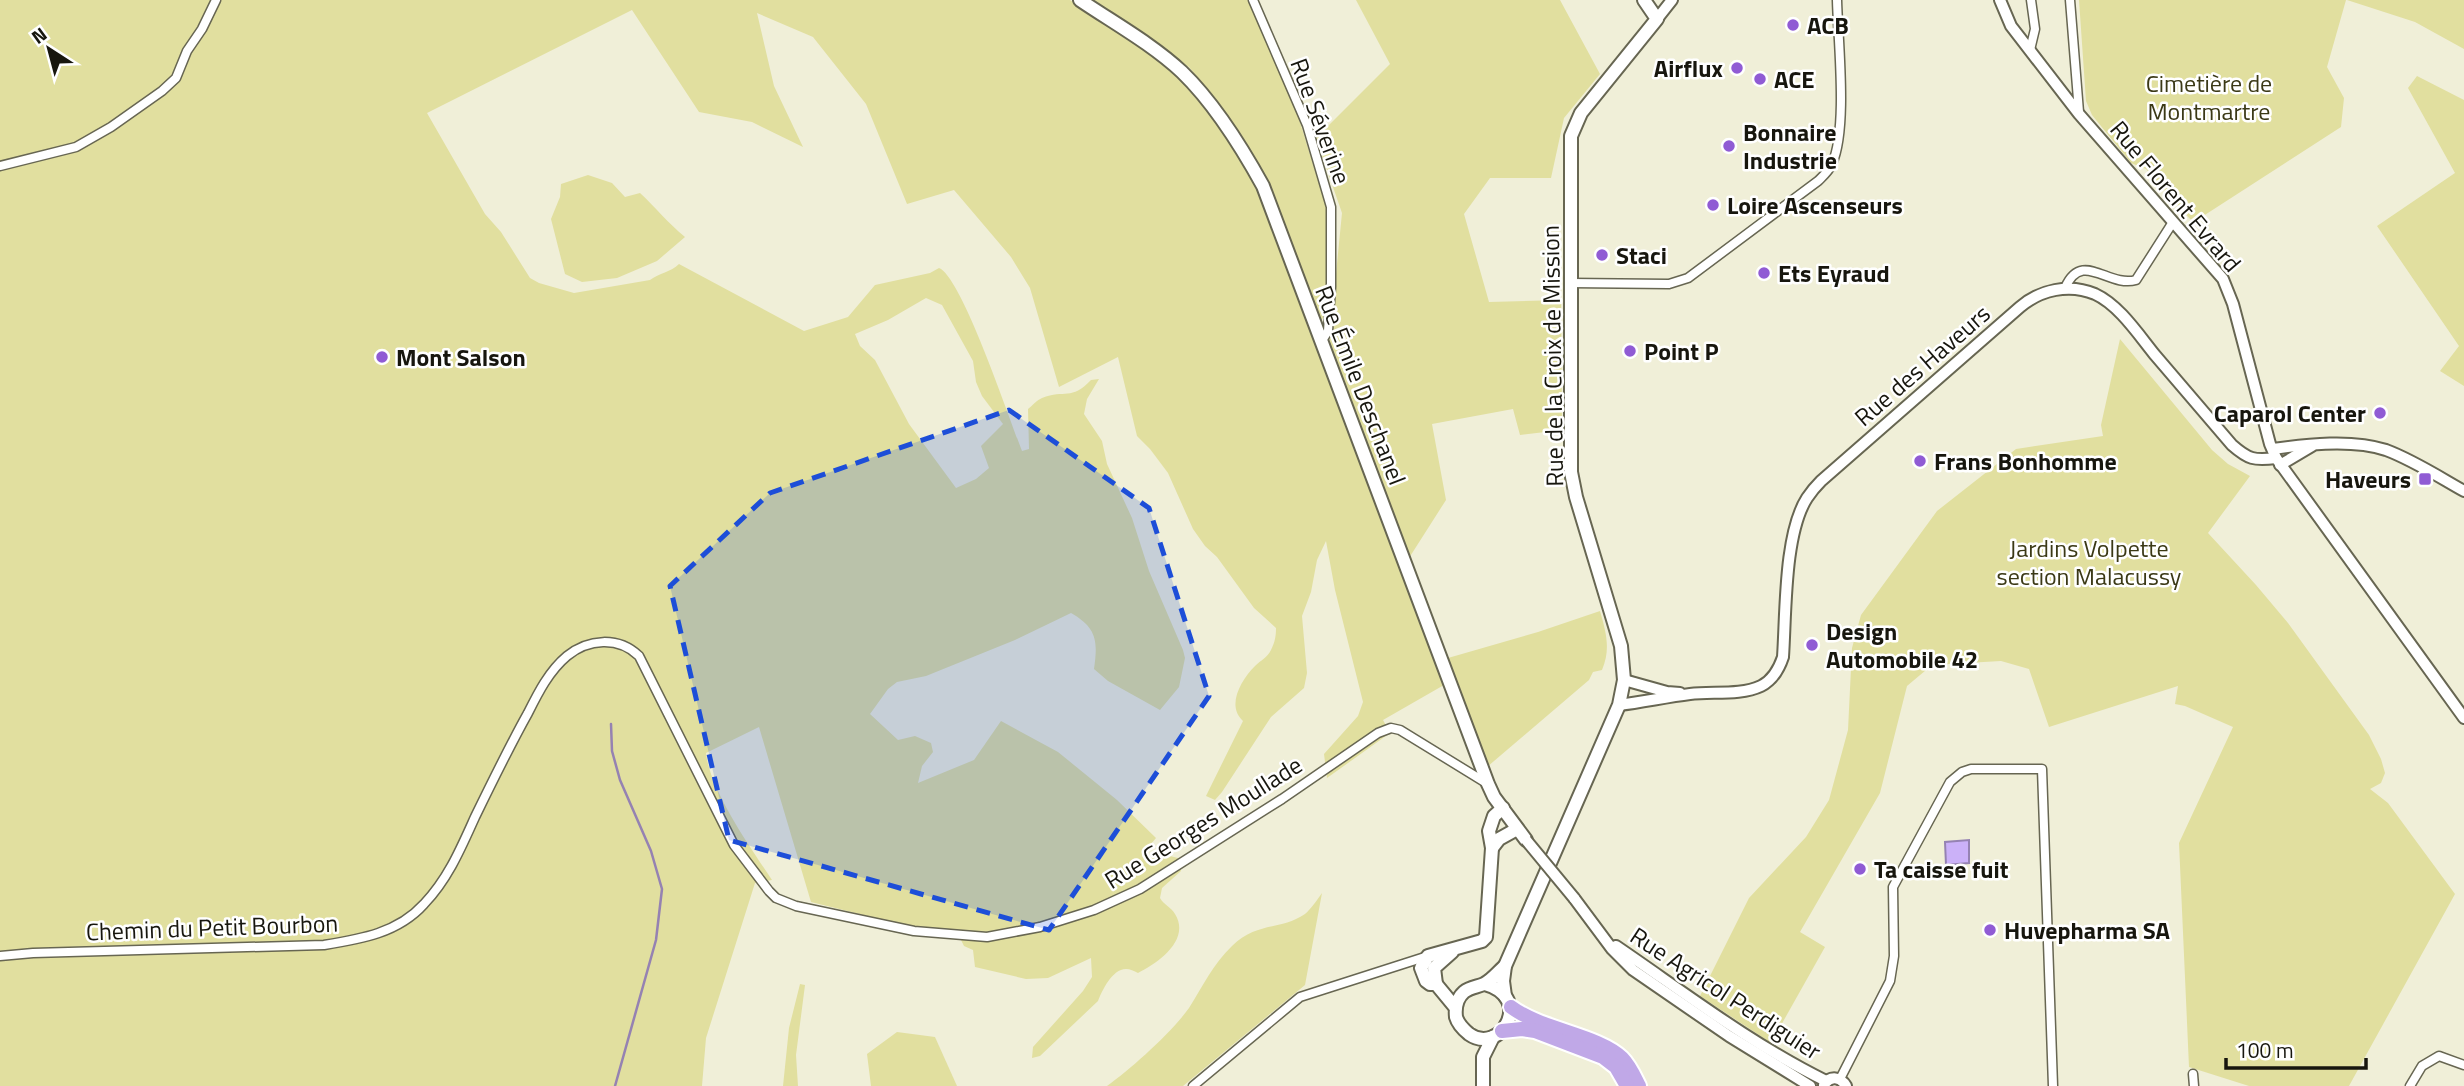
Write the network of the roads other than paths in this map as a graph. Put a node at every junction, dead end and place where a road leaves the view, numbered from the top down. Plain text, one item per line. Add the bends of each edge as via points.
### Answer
1 (216, 0) edge
2 (1080, 0) edge
3 (1253, 0) edge
4 (1644, 0) edge
5 (1672, 0) edge
6 (1837, 0) edge
7 (2000, 0) edge
8 (2031, 0) edge
9 (2070, 0) edge
10 (1657, 19) junction
11 (2030, 50) junction
12 (2079, 114) junction
13 (0, 166) edge
14 (2173, 222) junction
15 (1570, 283) junction
16 (2065, 288) junction
17 (1321, 342) junction
18 (2312, 446) junction
19 (2276, 457) junction
20 (2464, 491) edge
21 (1624, 680) junction
22 (1690, 694) junction
23 (1619, 705) junction
24 (2464, 718) edge
25 (1488, 785) junction
26 (1503, 808) junction
27 (1522, 834) junction
28 (1492, 848) junction
29 (914, 932) joint
30 (1604, 938) junction
31 (1458, 948) junction
32 (0, 956) edge
33 (1428, 956) junction
34 (1505, 966) junction
35 (1485, 984) junction
36 (1440, 988) junction
37 (1463, 993) junction
38 (1508, 1001) junction
39 (1455, 1007) junction
40 (1497, 1034) junction
41 (1473, 1037) junction
42 (1483, 1057) junction
43 (2464, 1065) edge
44 (2193, 1074) dead end
45 (1843, 1083) edge
46 (1825, 1084) edge
47 (1193, 1086) edge
48 (1483, 1086) edge
49 (1627, 1086) edge
50 (1639, 1086) edge
51 (1810, 1086) edge
52 (2053, 1086) edge
53 (2193, 1086) edge
54 (2410, 1086) edge

1 - 13 street via 176,78 162,91 76,147
2 - 17 main road, Rue Émile Deschanel via 1182,72 1215,111 1264,186
3 - 17 street, Rue Séverine via 1307,125 1331,207 1328,331
4 - 10 main road
5 - 10 street, Rue de la Croix de Mission
6 - 15 street via 1840,127 1831,167 1688,278 1670,284
7 - 11 street, Rue Florent Evrard via 2011,26
8 - 11 street via 2035,29
9 - 12 street
10 - 15 main road, Rue de la Croix de Mission via 1581,113 1571,136
11 - 12 street, Rue Florent Evrard
12 - 14 street, Rue Florent Evrard
14 - 16 street via 2136,280 2126,283 2082,269 2070,276
14 - 19 street, Rue Florent Evrard via 2229,290
15 - 21 main road, Rue de la Croix de Mission via 1571,472 1621,646
16 - 19 street via 2093,293 2106,301 2245,456 2260,460
16 - 22 street, Rue des Haveurs via 2020,307 1807,498 1791,552 1783,657 1769,681 1745,690
17 - 25 main road, Rue Émile Deschanel
18 - 19 street
18 - 19 street
18 - 20 street via 2358,444 2386,450
19 - 24 street, Rue Florent Evrard
21 - 22 street, Rue des Haveurs
21 - 23 main road, Rue de la Croix de Mission
22 - 23 street, Rue des Haveurs
23 - 34 main road, Rue de la Croix de Mission
25 - 26 main road, Rue Émile Deschanel
25 - 29 street, Rue Georges Moullade via 1391,728 1140,889 1094,909 1040,927 987,937
26 - 27 main road, Rue Émile Deschanel
26 - 28 main road via 1494,816 1489,831
27 - 28 main road via 1499,839
27 - 30 street, Rue Agricol Perdiguier, bridge
28 - 31 main road via 1486,937
29 - 32 street, Chemin du Petit Bourbon via 776,898 734,845 639,656 605,641 567,656 552,672 512,741 453,865 423,906 392,929 324,945
30 - 46 street, Rue Agricol Perdiguier
30 - 51 street, Rue Agricol Perdiguier via 1633,970
31 - 33 main road
31 - 36 main road via 1434,968
33 - 36 main road via 1421,971 1426,981
33 - 47 street via 1300,997
34 - 35 main road
34 - 38 main road
35 - 37 main road
35 - 38 main road via 1495,987
36 - 37 main road
36 - 39 main road
37 - 39 main road
38 - 40 main road via 1509,1021
38 - 50 highway via 1538,1023 1620,1056
39 - 41 main road via 1457,1020
40 - 41 main road
40 - 42 main road
40 - 49 highway via 1535,1031 1603,1057 1616,1067
41 - 42 main road
42 - 48 main road
43 - 54 street via 2439,1056 2422,1066
44 - 53 street
45 - 46 street, Rue Agricol Perdiguier via 1834,1078
45 - 52 street via 1890,981 1893,887 1950,782 1971,769 2042,769

